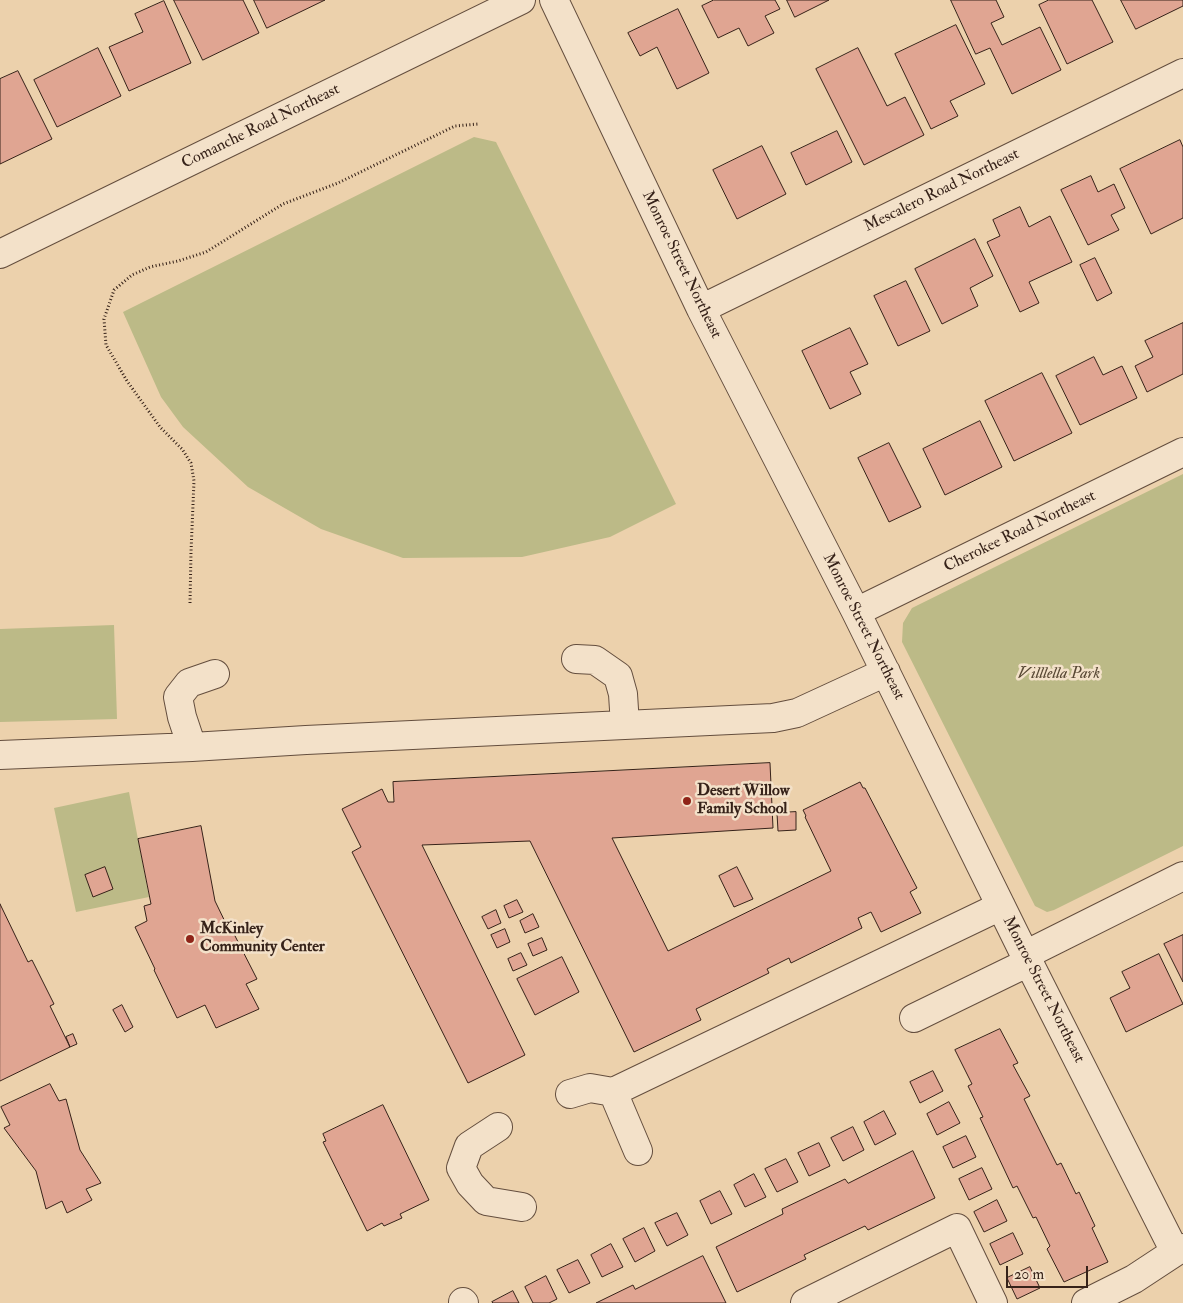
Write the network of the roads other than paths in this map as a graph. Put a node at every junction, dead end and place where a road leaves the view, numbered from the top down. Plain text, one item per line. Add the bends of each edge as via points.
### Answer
1 (521, 0) edge
2 (554, 0) edge
3 (1183, 73) edge
4 (0, 254) edge
5 (701, 310) junction
6 (1183, 452) edge
7 (856, 612) junction
8 (576, 659) dead end
9 (886, 672) junction
10 (215, 674) dead end
11 (625, 725) junction
12 (192, 747) junction
13 (0, 756) edge
14 (1183, 876) edge
15 (1001, 906) junction
16 (1027, 959) junction
17 (914, 1018) dead end
18 (613, 1092) junction
19 (570, 1094) dead end
20 (498, 1127) dead end
21 (638, 1151) dead end
22 (522, 1207) dead end
23 (1179, 1250) edge
24 (805, 1303) edge
25 (993, 1303) edge
26 (1086, 1303) edge

1 - 4 street, Comanche Road Northeast
2 - 5 street, Monroe Street Northeast
3 - 5 street, Mescalero Road Northeast
5 - 7 street, Monroe Street Northeast
6 - 7 street, Cherokee Road Northeast
7 - 9 street, Monroe Street Northeast
8 - 11 street via 595,660 618,676
9 - 11 street via 797,713 773,718
9 - 15 street, Monroe Street Northeast
10 - 12 street via 189,683 178,697
11 - 12 street
12 - 13 street
14 - 16 street
15 - 16 street, Monroe Street Northeast
15 - 18 street
16 - 17 street
16 - 23 street, Monroe Street Northeast
18 - 19 street via 590,1088
18 - 21 street
20 - 22 street via 469,1146 461,1168 486,1201
23 - 26 street via 1134,1279
24 - 25 street via 958,1228

